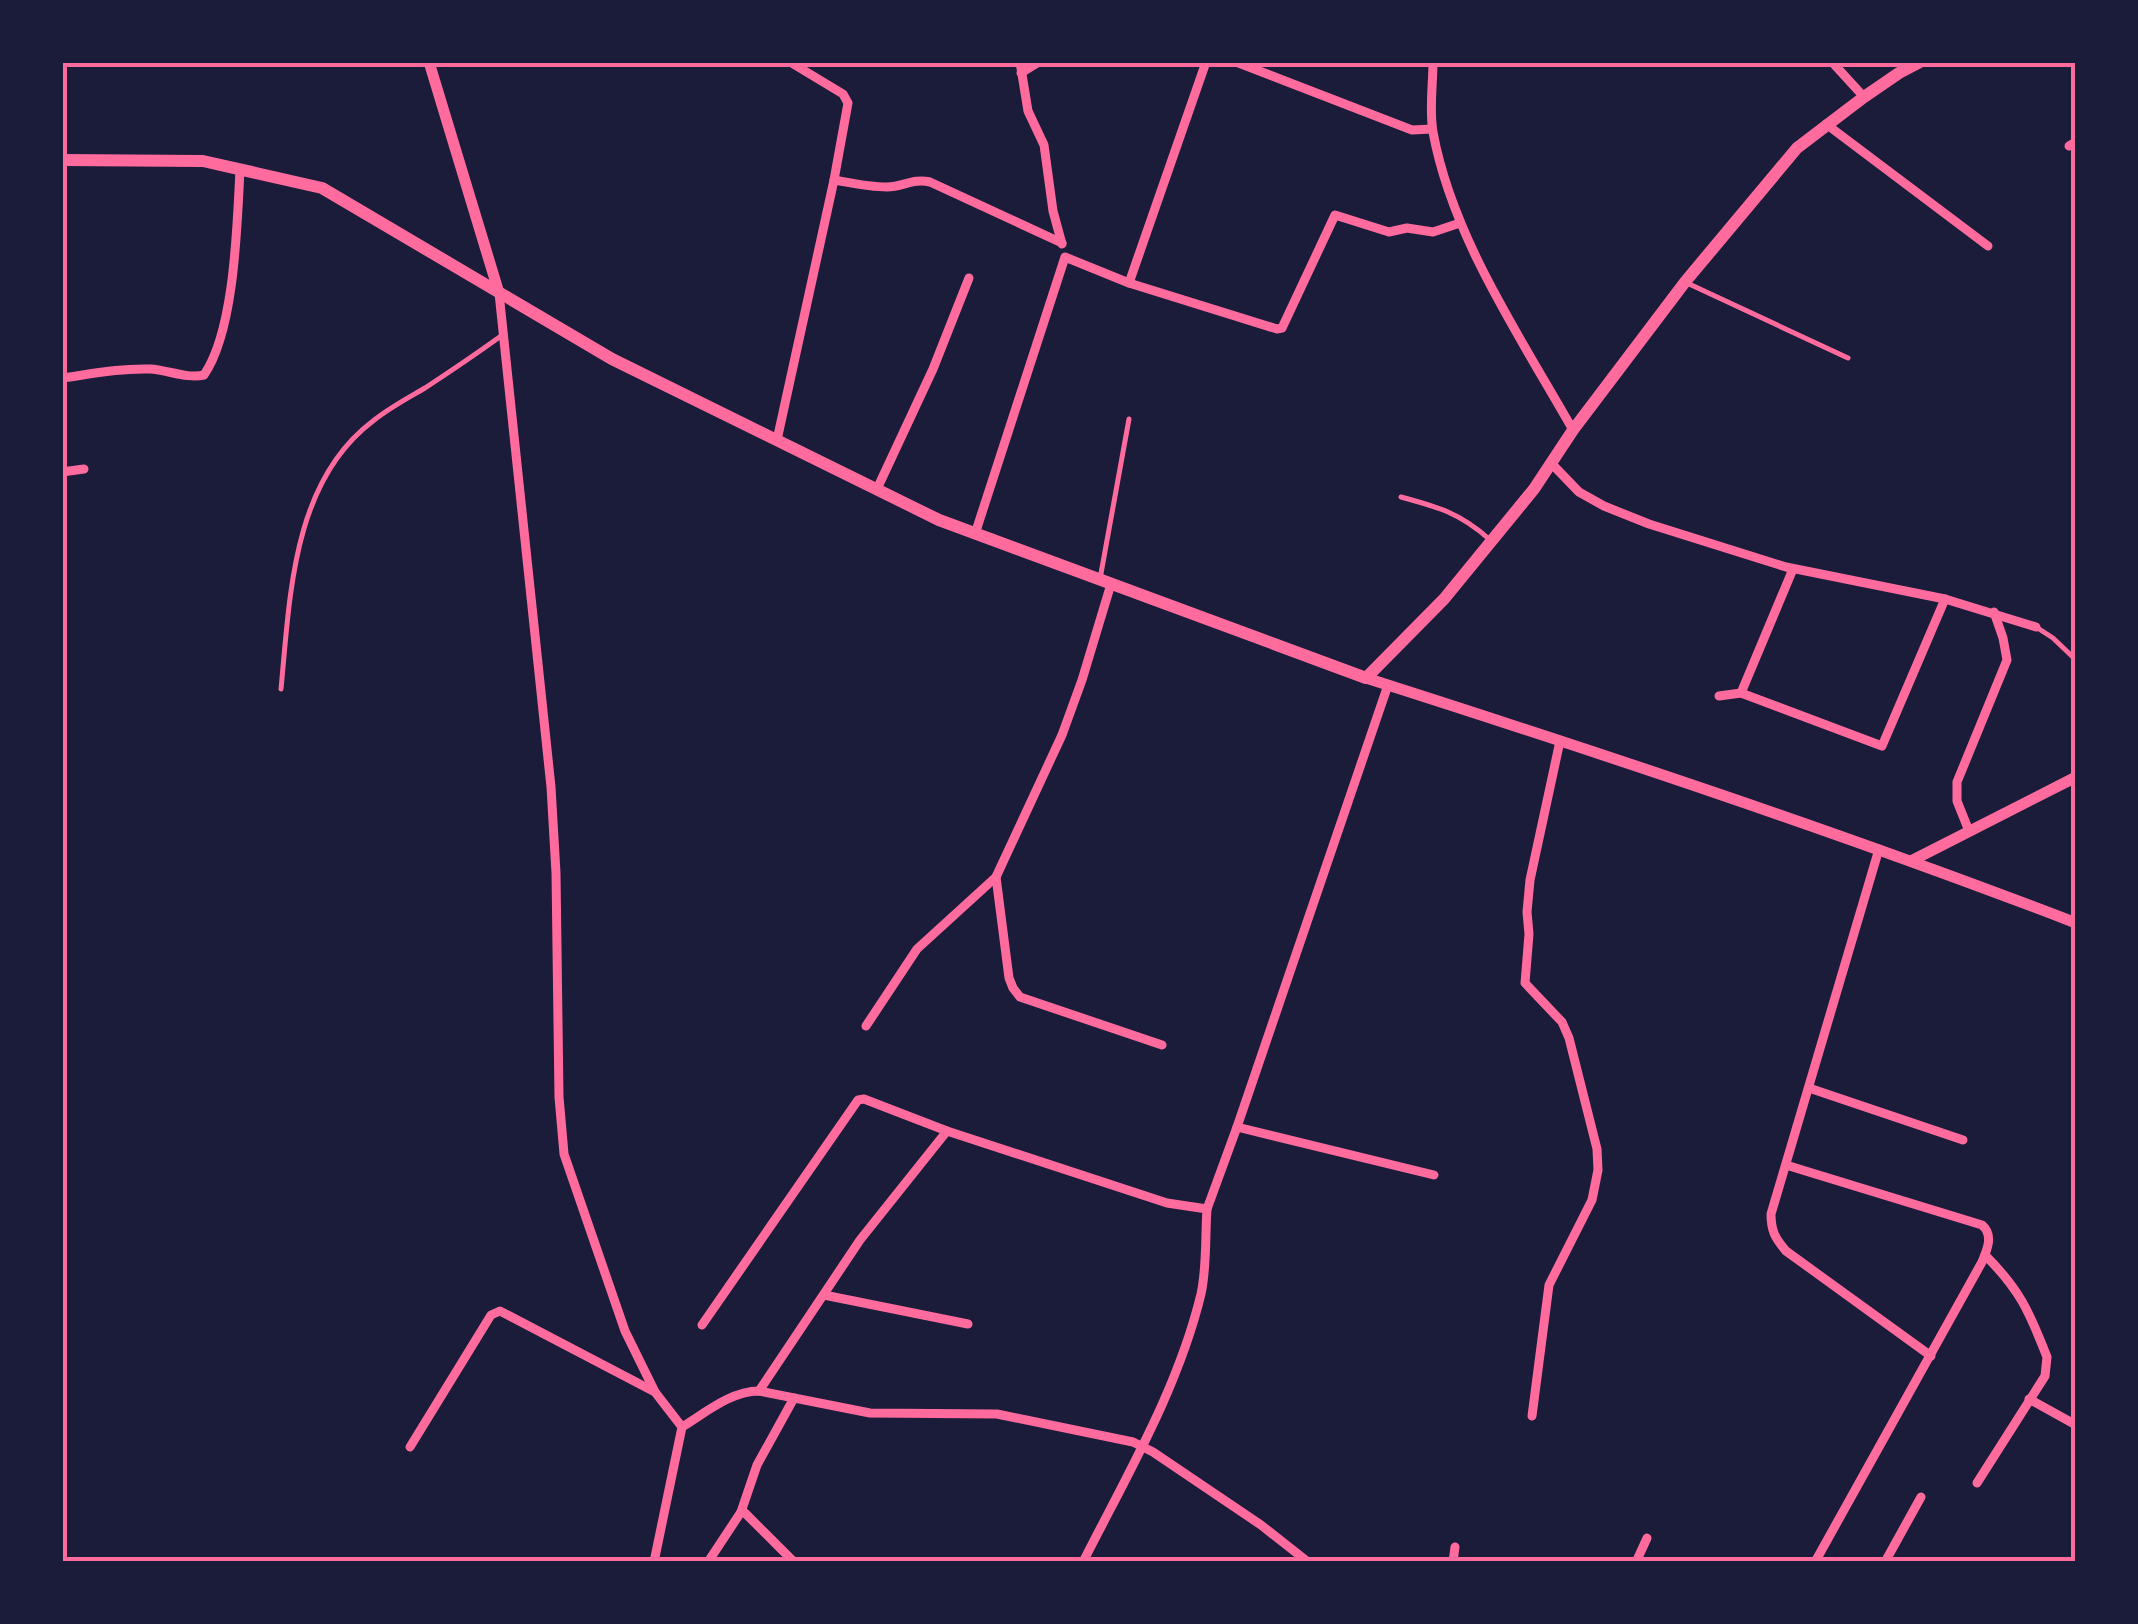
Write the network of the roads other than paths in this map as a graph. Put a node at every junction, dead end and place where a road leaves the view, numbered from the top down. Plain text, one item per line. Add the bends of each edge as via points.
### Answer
1 (429, 62) edge
2 (790, 62) edge
3 (1039, 62) edge
4 (1206, 62) edge
5 (1236, 62) edge
6 (1434, 62) edge
7 (1832, 62) edge
8 (1920, 62) edge
9 (1021, 68) edge
10 (1864, 97) junction
11 (1826, 124) junction
12 (1432, 129) junction
13 (62, 152) edge
14 (70, 160) edge
15 (240, 170) junction
16 (834, 180) junction
17 (1460, 223) junction
18 (1062, 244) junction
19 (1988, 246) dead end
20 (1065, 256) junction
21 (969, 278) dead end
22 (1685, 282) junction
23 (1129, 283) junction
24 (500, 293) junction
25 (504, 334) junction
26 (1848, 358) dead end
27 (62, 378) edge
28 (1129, 419) dead end
29 (1573, 430) junction
30 (778, 440) junction
31 (1551, 463) junction
32 (84, 468) dead end
33 (62, 472) edge
34 (877, 489) junction
35 (1401, 497) dead end
36 (975, 534) junction
37 (1491, 541) junction
38 (1794, 569) junction
39 (1106, 581) junction
40 (1946, 600) junction
41 (1994, 612) junction
42 (2036, 627) joint
43 (2076, 660) edge
44 (1366, 678) junction
45 (1388, 685) junction
46 (281, 689) dead end
47 (1740, 694) junction
48 (1718, 696) dead end
49 (1560, 742) junction
50 (2076, 776) edge
51 (1969, 831) junction
52 (1878, 849) junction
53 (1910, 861) junction
54 (996, 877) junction
55 (2076, 923) edge
56 (866, 1026) dead end
57 (1162, 1045) dead end
58 (1808, 1088) junction
59 (1237, 1127) junction
60 (946, 1131) junction
61 (1963, 1140) dead end
62 (1786, 1165) junction
63 (1434, 1175) dead end
64 (1207, 1210) junction
65 (1985, 1256) junction
66 (824, 1295) junction
67 (968, 1324) dead end
68 (702, 1325) dead end
69 (1930, 1356) junction
70 (759, 1391) junction
71 (655, 1392) junction
72 (794, 1398) junction
73 (2029, 1399) junction
74 (1532, 1416) dead end
75 (2076, 1425) edge
76 (682, 1427) junction
77 (1142, 1445) junction
78 (410, 1447) dead end
79 (1978, 1483) dead end
80 (1921, 1497) dead end
81 (740, 1512) junction
82 (1647, 1538) dead end
83 (1455, 1547) dead end
84 (654, 1562) edge
85 (708, 1562) edge
86 (794, 1562) edge
87 (1082, 1562) edge
88 (1308, 1562) edge
89 (1454, 1562) edge
90 (1636, 1562) edge
91 (1815, 1562) edge
92 (1885, 1562) edge

1 - 24 street
2 - 16 street via 847,98
3 - 9 street
4 - 23 street
5 - 12 street via 1412,130
6 - 12 street
7 - 10 street
8 - 10 main road
9 - 18 street
10 - 11 main road
11 - 19 street
11 - 22 main road
12 - 17 street
13 - 14 lane
14 - 15 main road via 204,161
15 - 24 main road via 322,188
15 - 27 street via 226,319 204,375 134,369
16 - 18 street via 884,187 930,182
16 - 30 street
17 - 23 street via 1433,232 1390,232 1336,216 1280,329
17 - 29 street
18 - 20 street
20 - 23 street
20 - 36 street
21 - 34 street
22 - 26 lane
22 - 29 main road
24 - 25 street
24 - 30 main road via 612,359
25 - 46 lane via 372,421 343,448 304,528
25 - 71 street via 551,787 564,1154 625,1332
28 - 39 lane
29 - 31 main road
30 - 34 main road
31 - 37 main road
31 - 38 street via 1604,506
32 - 33 street
34 - 36 main road
35 - 37 lane via 1455,514
36 - 39 main road
37 - 44 main road
38 - 40 street
38 - 47 street
39 - 44 main road
39 - 54 street via 1062,735
40 - 41 street
40 - 47 street via 1882,746
41 - 42 street
41 - 51 street via 2006,660 1956,782
42 - 43 lane
44 - 45 street
45 - 49 street
45 - 59 street
47 - 48 street
49 - 52 street
49 - 74 street via 1530,880 1525,983 1569,1038 1598,1170 1592,1200 1549,1285
50 - 51 street
51 - 53 street
52 - 53 street
52 - 58 street
53 - 55 street
54 - 56 street via 916,949
54 - 57 street via 1009,978 1020,997
58 - 61 street
58 - 62 street
59 - 63 street
59 - 64 street
60 - 64 street via 1166,1203
60 - 66 street
60 - 68 street via 864,1099 854,1102
62 - 65 street via 1982,1225 1990,1237
62 - 69 street via 1772,1214 1775,1238
64 - 77 street via 1200,1295 1182,1358
65 - 69 street
65 - 73 street via 2017,1290 2047,1357 2045,1376
66 - 67 street
66 - 70 street
69 - 91 street
70 - 72 street
70 - 76 street via 734,1396
71 - 76 street
71 - 78 street via 500,1311 491,1315
72 - 77 street via 870,1413 996,1414
72 - 81 street
73 - 75 street
73 - 79 street
76 - 84 street
77 - 87 street
77 - 88 street
80 - 92 street
81 - 85 street
81 - 86 street
82 - 90 street
83 - 89 street

